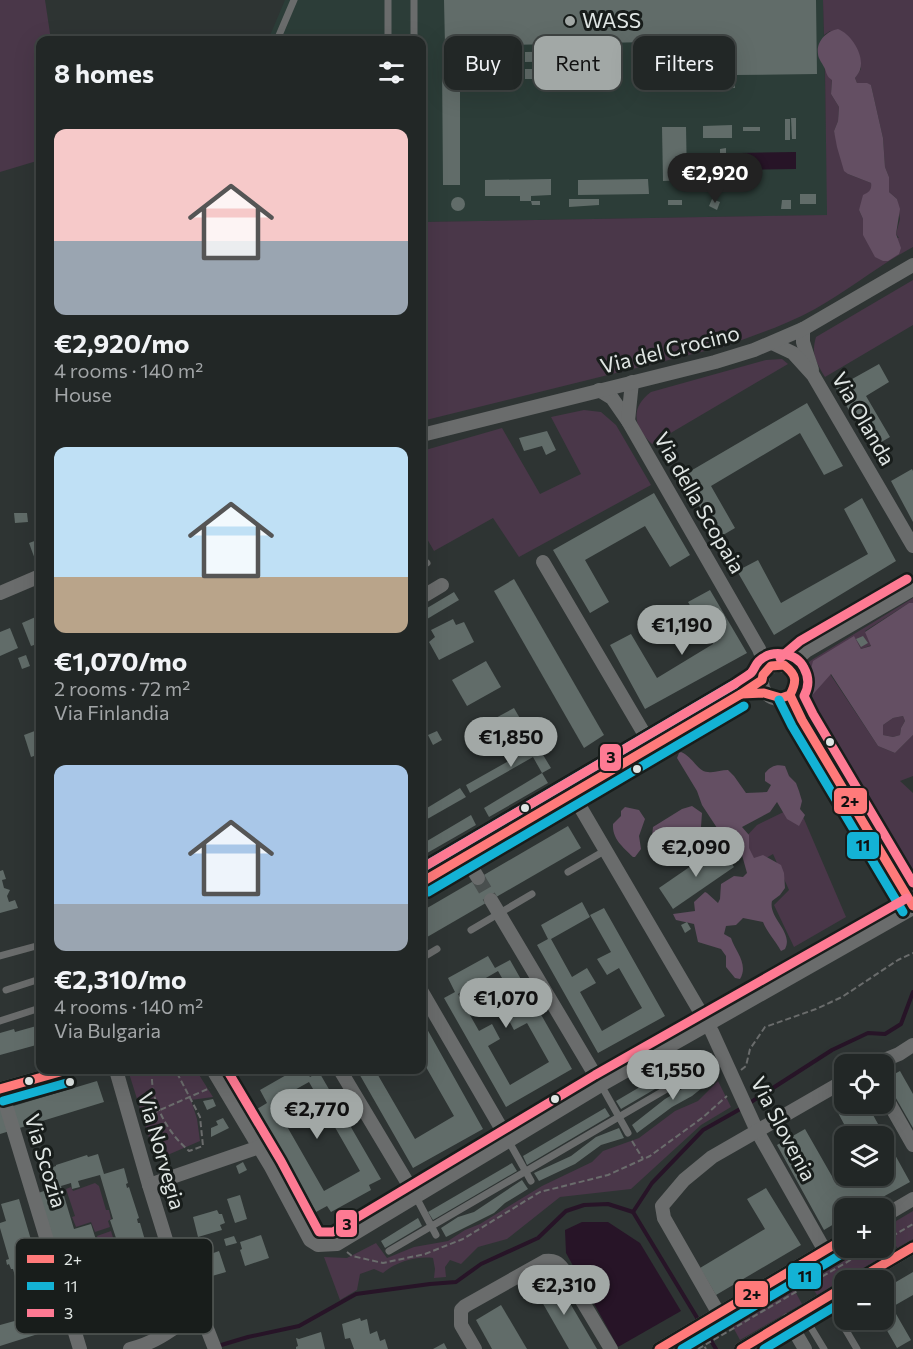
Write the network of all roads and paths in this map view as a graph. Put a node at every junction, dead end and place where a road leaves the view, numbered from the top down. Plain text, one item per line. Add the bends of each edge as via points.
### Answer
1 (294, 0) edge
2 (388, 0) edge
3 (414, 0) edge
4 (279, 36) edge
5 (388, 36) edge
6 (414, 36) edge
7 (913, 265) edge
8 (802, 329) junction
9 (772, 343) junction
10 (813, 375) junction
11 (632, 382) junction
12 (599, 390) junction
13 (628, 422) junction
14 (426, 434) edge
15 (913, 546) edge
16 (543, 562) dead end
17 (36, 578) edge
18 (442, 585) dead end
19 (913, 589) edge
20 (0, 593) edge
21 (426, 595) edge
22 (777, 671) junction
23 (741, 693) junction
24 (767, 694) junction
25 (786, 697) junction
26 (652, 747) junction
27 (572, 793) junction
28 (606, 850) junction
29 (465, 856) junction
30 (568, 872) dead end
31 (478, 878) tunnel mouth
32 (426, 880) edge
33 (532, 894) dead end
34 (491, 900) tunnel mouth
35 (913, 907) edge
36 (499, 913) junction
37 (471, 930) dead end
38 (36, 946) edge
39 (436, 950) dead end
40 (913, 953) edge
41 (0, 956) edge
42 (426, 956) edge
43 (36, 980) edge
44 (6, 990) dead end
45 (426, 999) edge
46 (36, 1009) edge
47 (0, 1021) edge
48 (707, 1024) junction
49 (913, 1045) edge
50 (894, 1056) edge
51 (700, 1069) dead end
52 (738, 1072) dead end
53 (53, 1074) edge
54 (117, 1074) edge
55 (152, 1074) edge
56 (178, 1074) edge
57 (342, 1074) edge
58 (217, 1077) edge
59 (601, 1085) junction
60 (834, 1086) edge
61 (0, 1089) edge
62 (733, 1095) junction
63 (191, 1097) junction
64 (160, 1112) junction
65 (894, 1112) edge
66 (618, 1117) junction
67 (131, 1122) junction
68 (755, 1127) junction
69 (628, 1134) joint
70 (508, 1140) junction
71 (913, 1145) edge
72 (259, 1147) junction
73 (643, 1159) junction
74 (525, 1171) junction
75 (531, 1181) dead end
76 (149, 1185) junction
77 (416, 1197) junction
78 (913, 1199) edge
79 (894, 1210) edge
80 (913, 1224) edge
81 (431, 1226) junction
82 (436, 1235) dead end
83 (894, 1235) edge
84 (46, 1238) edge
85 (165, 1238) edge
86 (834, 1245) edge
87 (913, 1247) edge
88 (389, 1251) dead end
89 (825, 1251) junction
90 (352, 1256) dead end
91 (854, 1258) edge
92 (874, 1270) edge
93 (834, 1293) edge
94 (788, 1320) junction
95 (707, 1321) junction
96 (810, 1326) dead end
97 (846, 1330) edge
98 (75, 1334) edge
99 (166, 1334) edge
100 (209, 1334) edge
101 (706, 1346) edge
102 (80, 1349) edge
103 (130, 1349) edge
104 (215, 1349) edge
105 (475, 1349) edge
106 (610, 1349) edge
107 (659, 1349) edge
108 (698, 1349) edge
109 (741, 1349) edge
110 (805, 1349) edge
111 (824, 1349) edge
112 (857, 1349) edge

1 - 4 lane
2 - 5 lane
3 - 6 lane
7 - 8 street, Via del Crocino
8 - 9 street, Via del Crocino
8 - 10 street, Via Olanda
9 - 10 street, Via Olanda via 793,353
9 - 11 street, Via del Crocino via 715,362
10 - 15 street, Via Olanda
11 - 12 street, Via del Crocino
11 - 13 street, Via della Scopaia
12 - 13 street, Via della Scopaia via 612,398
12 - 14 street, Via del Crocino
13 - 22 street, Via della Scopaia via 756,642
16 - 26 street
17 - 20 street
18 - 21 street
19 - 22 street
22 - 23 street
22 - 24 street via 764,690
22 - 25 street via 796,682 794,691
23 - 24 street
23 - 26 street
24 - 25 street
25 - 35 street
26 - 27 street
27 - 28 street, Via Slovenia
27 - 29 street
28 - 30 lane
28 - 48 street, Via Slovenia
29 - 31 street
29 - 32 street
33 - 36 lane
34 - 36 street
35 - 48 street
36 - 37 lane
36 - 59 street
38 - 41 lane
39 - 42 lane
40 - 52 path via 842,997 765,1027 750,1049 746,1066
43 - 44 lane
45 - 70 street
46 - 47 lane
48 - 59 street
48 - 62 street, Via Slovenia
49 - 50 street
51 - 66 lane
53 - 61 street
54 - 67 street, Via Norvegia
55 - 64 path
56 - 63 path
57 - 77 street
58 - 63 path
58 - 72 street
59 - 66 lane
59 - 70 street
60 - 68 street
61 - 84 street, Via Scozia
62 - 68 street, Via Slovenia
62 - 73 path
63 - 64 path
63 - 64 path via 200,1117 203,1146 189,1151 168,1129
64 - 67 path
65 - 71 street
66 - 69 lane
66 - 74 lane
67 - 76 street, Via Norvegia
68 - 89 street, Via Slovenia
68 - 95 street via 700,1166 662,1206
69 - 73 path
70 - 74 lane
70 - 77 street
72 - 76 street
72 - 77 street via 310,1240 318,1245 337,1244
73 - 90 path via 608,1175 540,1192 463,1239 425,1254 383,1263
74 - 75 lane
74 - 81 lane
76 - 85 street, Via Norvegia
77 - 81 lane
78 - 79 street
80 - 83 path
81 - 82 lane
81 - 88 lane
86 - 89 street
87 - 92 street
89 - 95 street
91 - 101 path
93 - 94 street
94 - 109 street
94 - 110 street
95 - 107 street
96 - 111 lane
97 - 112 lane
98 - 102 street, Via Scozia
99 - 103 street
100 - 104 street
101 - 108 path
105 - 106 street via 461,1325 461,1310 552,1260 563,1269

